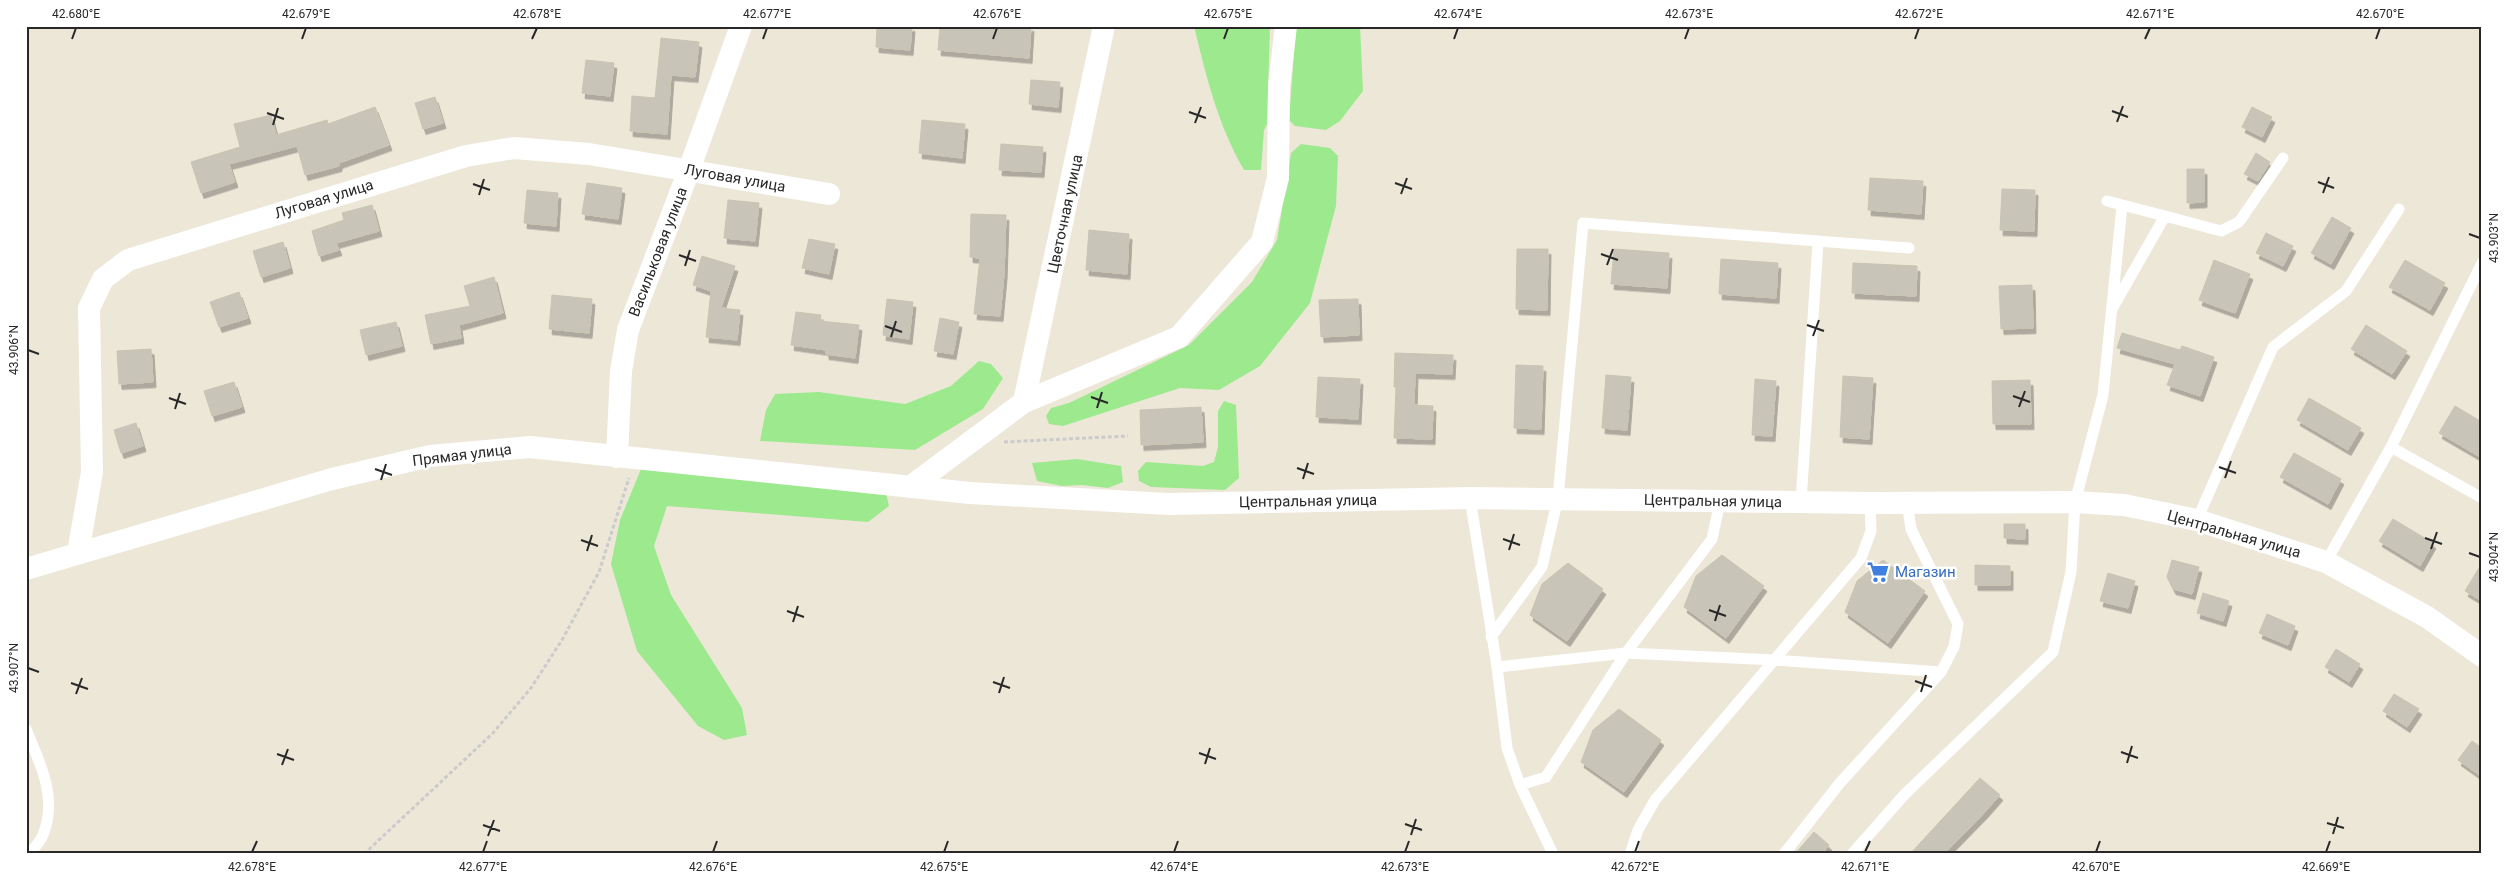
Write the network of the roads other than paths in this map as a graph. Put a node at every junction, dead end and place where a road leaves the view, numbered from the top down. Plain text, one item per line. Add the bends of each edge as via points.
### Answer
1 (741, 26) edge
2 (1104, 26) edge
3 (1286, 26) edge
4 (2283, 158) dead end
5 (690, 170) junction
6 (829, 194) dead end
7 (2107, 201) dead end
8 (2122, 206) junction
9 (2399, 209) dead end
10 (2165, 216) junction
11 (1818, 242) junction
12 (1908, 248) dead end
13 (2482, 263) edge
14 (2110, 314) junction
15 (1024, 402) junction
16 (2391, 448) junction
17 (626, 457) junction
18 (910, 487) junction
19 (1470, 498) junction
20 (1558, 498) junction
21 (2482, 498) edge
22 (1720, 502) junction
23 (1801, 502) junction
24 (1907, 502) junction
25 (2075, 502) junction
26 (1870, 503) junction
27 (2197, 520) junction
28 (78, 554) junction
29 (2326, 562) junction
30 (26, 569) edge
31 (1491, 637) junction
32 (1626, 653) junction
33 (2482, 656) edge
34 (1775, 660) junction
35 (1497, 667) junction
36 (1941, 672) junction
37 (26, 729) edge
38 (1520, 785) junction
39 (29, 854) edge
40 (1553, 854) edge
41 (1630, 854) edge
42 (1784, 854) edge
43 (1852, 854) edge

1 - 5 street, Васильковая улица
2 - 15 street, Цветочная улица
3 - 15 street via 1279,86 1278,178 1262,242 1179,337
4 - 10 lane via 2239,222 2221,231
5 - 6 street, Луговая улица
5 - 17 street, Васильковая улица via 628,330 621,371
5 - 28 street, Луговая улица via 589,154 514,148 466,156 128,260 103,279 89,308 92,472
7 - 8 lane
8 - 10 lane
8 - 14 lane
9 - 27 lane via 2346,291 2273,347
10 - 14 lane
11 - 12 lane
11 - 20 lane via 1583,223
11 - 23 lane
13 - 16 lane
14 - 25 lane via 2103,395
15 - 18 street
16 - 21 lane
16 - 29 lane
17 - 18 street, Прямая улица
17 - 28 street, Прямая улица via 530,447 430,456 332,479
18 - 19 street, Центральная улица via 1168,504
19 - 20 street, Центральная улица
19 - 31 lane
20 - 22 street, Центральная улица
20 - 31 lane via 1542,566
22 - 23 street, Центральная улица
22 - 32 lane via 1712,539
23 - 26 street, Центральная улица
24 - 25 street, Центральная улица
24 - 26 street, Центральная улица
24 - 36 lane via 1911,529 1958,624 1954,646
25 - 27 street, Центральная улица via 2124,505
25 - 43 lane via 2071,572 2053,652 1905,794
26 - 34 lane via 1872,531 1861,558
27 - 29 street, Центральная улица
28 - 30 street, Прямая улица
29 - 33 street, Центральная улица via 2427,617
31 - 35 lane
32 - 34 lane
32 - 35 lane
32 - 38 lane via 1546,777
34 - 36 lane
34 - 41 lane via 1655,800 1638,830
35 - 38 lane via 1508,748
36 - 42 lane via 1839,784
37 - 39 lane via 45,776 50,806 43,836
38 - 40 lane

